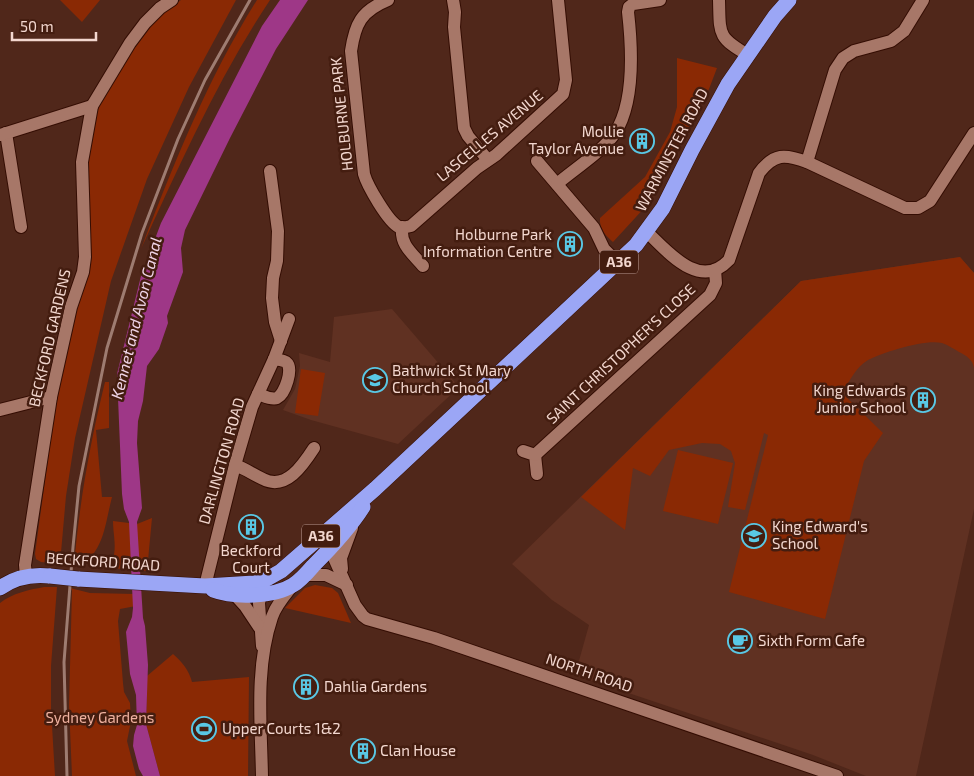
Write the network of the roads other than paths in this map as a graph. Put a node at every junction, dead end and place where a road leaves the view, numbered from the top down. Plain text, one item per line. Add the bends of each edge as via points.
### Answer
1 (172, 0) edge
2 (388, 0) edge
3 (453, 0) edge
4 (558, 0) edge
5 (660, 0) edge
6 (719, 0) edge
7 (789, 0) edge
8 (923, 0) edge
9 (748, 55) junction
10 (92, 106) junction
11 (974, 133) edge
12 (3, 134) edge
13 (488, 160) junction
14 (537, 161) dead end
15 (807, 162) junction
16 (270, 171) dead end
17 (557, 184) junction
18 (20, 227) dead end
19 (406, 227) junction
20 (647, 232) junction
21 (618, 264) junction
22 (423, 266) dead end
23 (715, 270) junction
24 (290, 319) dead end
25 (281, 341) junction
26 (274, 359) junction
27 (258, 394) junction
28 (51, 397) junction
29 (0, 410) edge
30 (314, 448) dead end
31 (235, 465) junction
32 (537, 474) dead end
33 (375, 489) junction
34 (333, 525) junction
35 (333, 548) junction
36 (26, 576) junction
37 (299, 580) junction
38 (346, 581) junction
39 (268, 585) junction
40 (205, 586) junction
41 (0, 588) edge
42 (232, 590) junction
43 (272, 618) junction
44 (259, 627) junction
45 (263, 656) junction
46 (800, 763) junction
47 (262, 776) edge
48 (801, 776) edge
49 (837, 776) edge

1 - 10 street via 145,23 130,42
2 - 19 street, HOLBURNE PARK via 377,4 359,21 351,51 364,174 377,201 396,225
3 - 13 street via 464,128
4 - 13 street, LASCELLES AVENUE via 566,80 563,94
5 - 17 street via 629,7 632,56 620,124 604,145
6 - 9 street via 722,35
7 - 9 highway, WARMINSTER ROAD / A36
8 - 15 street via 904,31 891,41 854,51 843,58 835,70
9 - 20 highway, WARMINSTER ROAD / A36 via 728,84 663,208
10 - 12 street
10 - 28 street, BECKFORD GARDENS via 82,162 83,272 71,307
11 - 15 street via 930,201 918,208 905,208
12 - 18 street
13 - 19 street, LASCELLES AVENUE
14 - 17 street
15 - 23 street via 792,156 778,157 766,164 759,174 728,260
16 - 25 street via 278,231 272,298
17 - 21 street via 594,228 604,249
19 - 22 street, HOLBURNE PARK via 401,236 404,244
20 - 21 highway, WARMINSTER ROAD / A36
20 - 23 street via 687,267
21 - 33 highway, WARMINSTER ROAD / A36
23 - 32 street, SAINT CHRISTOPHER'S CLOSE via 716,283 710,294 529,453
24 - 25 street, DARLINGTON ROAD
25 - 26 street, DARLINGTON ROAD
26 - 27 street, DARLINGTON ROAD
26 - 27 street via 289,366 290,373 282,394 270,399
27 - 31 street, DARLINGTON ROAD
28 - 29 street
28 - 36 street, BECKFORD GARDENS via 25,565
30 - 31 street via 294,474 280,481 268,482
31 - 40 street, DARLINGTON ROAD
33 - 34 highway, WARMINSTER ROAD / A36
33 - 35 highway, WARMINSTER ROAD / A36
34 - 35 highway via 330,531
34 - 39 highway, WARMINSTER ROAD / A36
35 - 37 highway, WARMINSTER ROAD / A36
35 - 38 street, NORTH ROAD
35 - 39 highway, WARMINSTER ROAD / A36 via 320,546 283,579
36 - 40 highway, BECKFORD ROAD / A36, bridge
36 - 41 highway, BECKFORD ROAD / A36
37 - 38 street via 326,575
37 - 39 highway, WARMINSTER ROAD / A36 via 278,592
37 - 43 street via 282,599
38 - 46 street, NORTH ROAD via 358,611 367,619 434,638
39 - 42 highway, BECKFORD ROAD / A36
39 - 43 street
39 - 44 street via 259,603
40 - 42 highway, BECKFORD ROAD / A36
42 - 44 street
43 - 45 street
44 - 45 street
45 - 47 street via 260,695
46 - 48 street
46 - 49 street, NORTH ROAD

